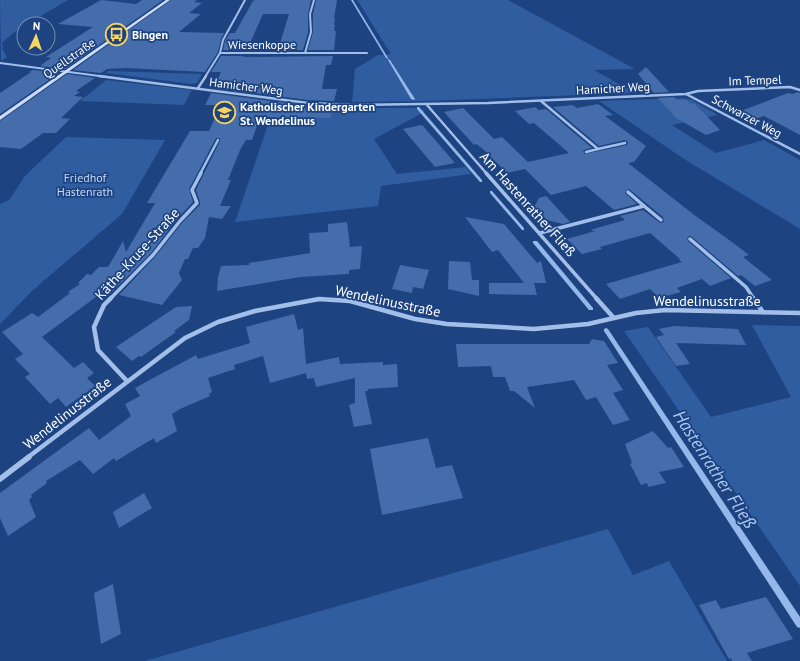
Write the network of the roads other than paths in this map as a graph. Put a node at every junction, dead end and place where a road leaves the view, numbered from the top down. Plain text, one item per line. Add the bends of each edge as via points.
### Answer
1 (168, 0) edge
2 (245, 0) edge
3 (314, 0) edge
4 (220, 53) junction
5 (305, 53) junction
6 (367, 53) dead end
7 (0, 63) edge
8 (68, 71) junction
9 (198, 88) junction
10 (800, 90) edge
11 (686, 94) junction
12 (541, 100) junction
13 (427, 105) junction
14 (0, 118) edge
15 (218, 140) dead end
16 (625, 143) dead end
17 (598, 149) junction
18 (586, 152) dead end
19 (800, 154) edge
20 (628, 192) dead end
21 (644, 206) junction
22 (661, 220) dead end
23 (540, 233) junction
24 (690, 239) dead end
25 (763, 312) junction
26 (800, 313) edge
27 (614, 318) junction
28 (127, 381) junction
29 (0, 479) edge

1 - 8 main road, Quellstraße
2 - 4 street via 223,40
3 - 5 street, Wiesenkoppe via 310,14 311,32
4 - 5 street, Wiesenkoppe
4 - 9 street
5 - 6 street, Wiesenkoppe
7 - 8 street, Hamicher Weg
8 - 9 street, Hamicher Weg
8 - 14 main road, Quellstraße
9 - 13 street, Hamicher Weg via 348,106
10 - 11 street, Im Tempel via 790,87 698,91
11 - 12 street, Hamicher Weg
11 - 19 street, Schwarzer Weg
12 - 13 street, Hamicher Weg
12 - 17 street
13 - 23 street, Am Hastenrather Fließ
15 - 28 street, Käthe-Kruse-Straße via 192,190 197,203 153,255 104,305 94,326 98,350
16 - 17 street
17 - 18 street
20 - 21 street
21 - 22 street
21 - 23 street
23 - 27 street, Am Hastenrather Fließ
24 - 25 street via 746,287
25 - 26 street, Wendelinusstraße
25 - 27 street, Wendelinusstraße via 666,310
27 - 28 street, Wendelinusstraße via 588,324 534,329 447,324 415,319 350,301 319,299 255,311 218,322 185,338
28 - 29 street, Wendelinusstraße

